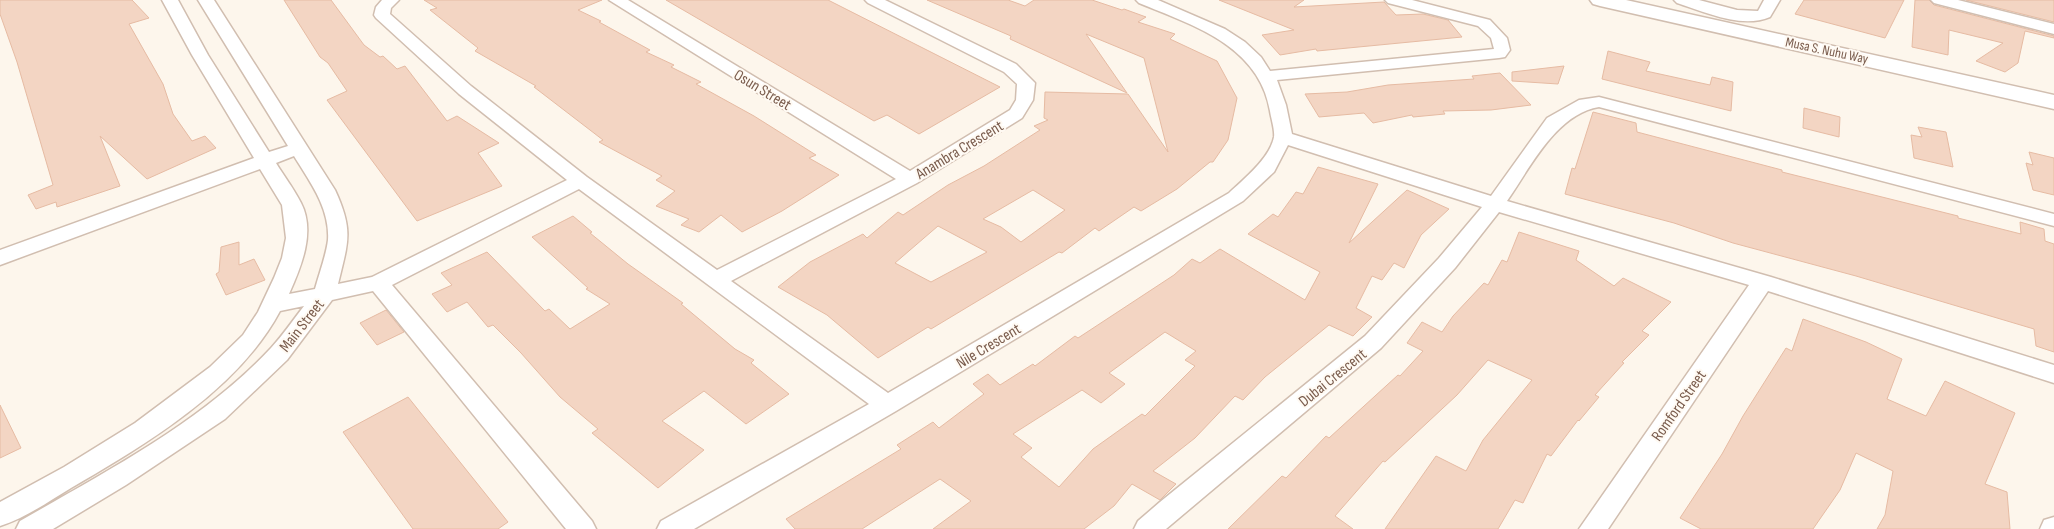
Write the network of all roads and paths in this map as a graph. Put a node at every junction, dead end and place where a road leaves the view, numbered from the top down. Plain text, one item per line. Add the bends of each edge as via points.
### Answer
1 (170, 0) edge
2 (206, 0) edge
3 (391, 0) edge
4 (617, 0) edge
5 (873, 0) edge
6 (1144, 0) edge
7 (1393, 0) edge
8 (1600, 0) edge
9 (1682, 0) edge
10 (1772, 0) edge
11 (1939, 0) edge
12 (2054, 29) edge
13 (1268, 76) junction
14 (2054, 102) edge
15 (1284, 137) junction
16 (299, 148) junction
17 (264, 160) junction
18 (910, 179) junction
19 (580, 181) junction
20 (1495, 204) junction
21 (2054, 220) edge
22 (0, 257) edge
23 (715, 280) junction
24 (1763, 282) junction
25 (378, 283) junction
26 (324, 295) junction
27 (273, 305) junction
28 (2054, 374) edge
29 (887, 405) junction
30 (0, 515) edge
31 (30, 529) edge
32 (582, 529) edge
33 (671, 529) edge
34 (1148, 529) edge
35 (1592, 529) edge

1 - 17 street, Main Street via 200,56
2 - 16 street, Main Street
3 - 19 street via 382,15 465,90
4 - 18 street, Osun Street
5 - 18 street, Anambra Crescent via 1010,68 1026,83 1027,93 1016,114
6 - 13 street via 1221,32 1252,57
7 - 13 street via 1484,23 1494,31 1502,50 1499,53
8 - 14 street, Musa S. Nuhu Way
9 - 10 street via 1740,16 1756,17 1764,14
11 - 12 street
13 - 15 street via 1281,112
15 - 20 street
15 - 29 street, Nile Crescent via 1267,168 1236,198
16 - 17 street
16 - 26 street, Main Street via 326,190 336,214 338,241
17 - 22 street
17 - 27 street, Main Street via 292,206 297,224 296,247
18 - 23 street, Anambra Crescent
19 - 23 street
19 - 25 street
20 - 21 street, Dubai Crescent via 1552,122 1574,108 1599,102
20 - 24 street
20 - 34 street, Dubai Crescent via 1447,263 1374,342
23 - 29 street
24 - 28 street
24 - 35 street, Romford Street
25 - 26 street
25 - 32 street
26 - 27 street
26 - 31 street, Main Street via 279,354 216,412 117,478
27 - 30 street, Main Street via 245,347 186,399 122,445
29 - 33 street, Nile Crescent

